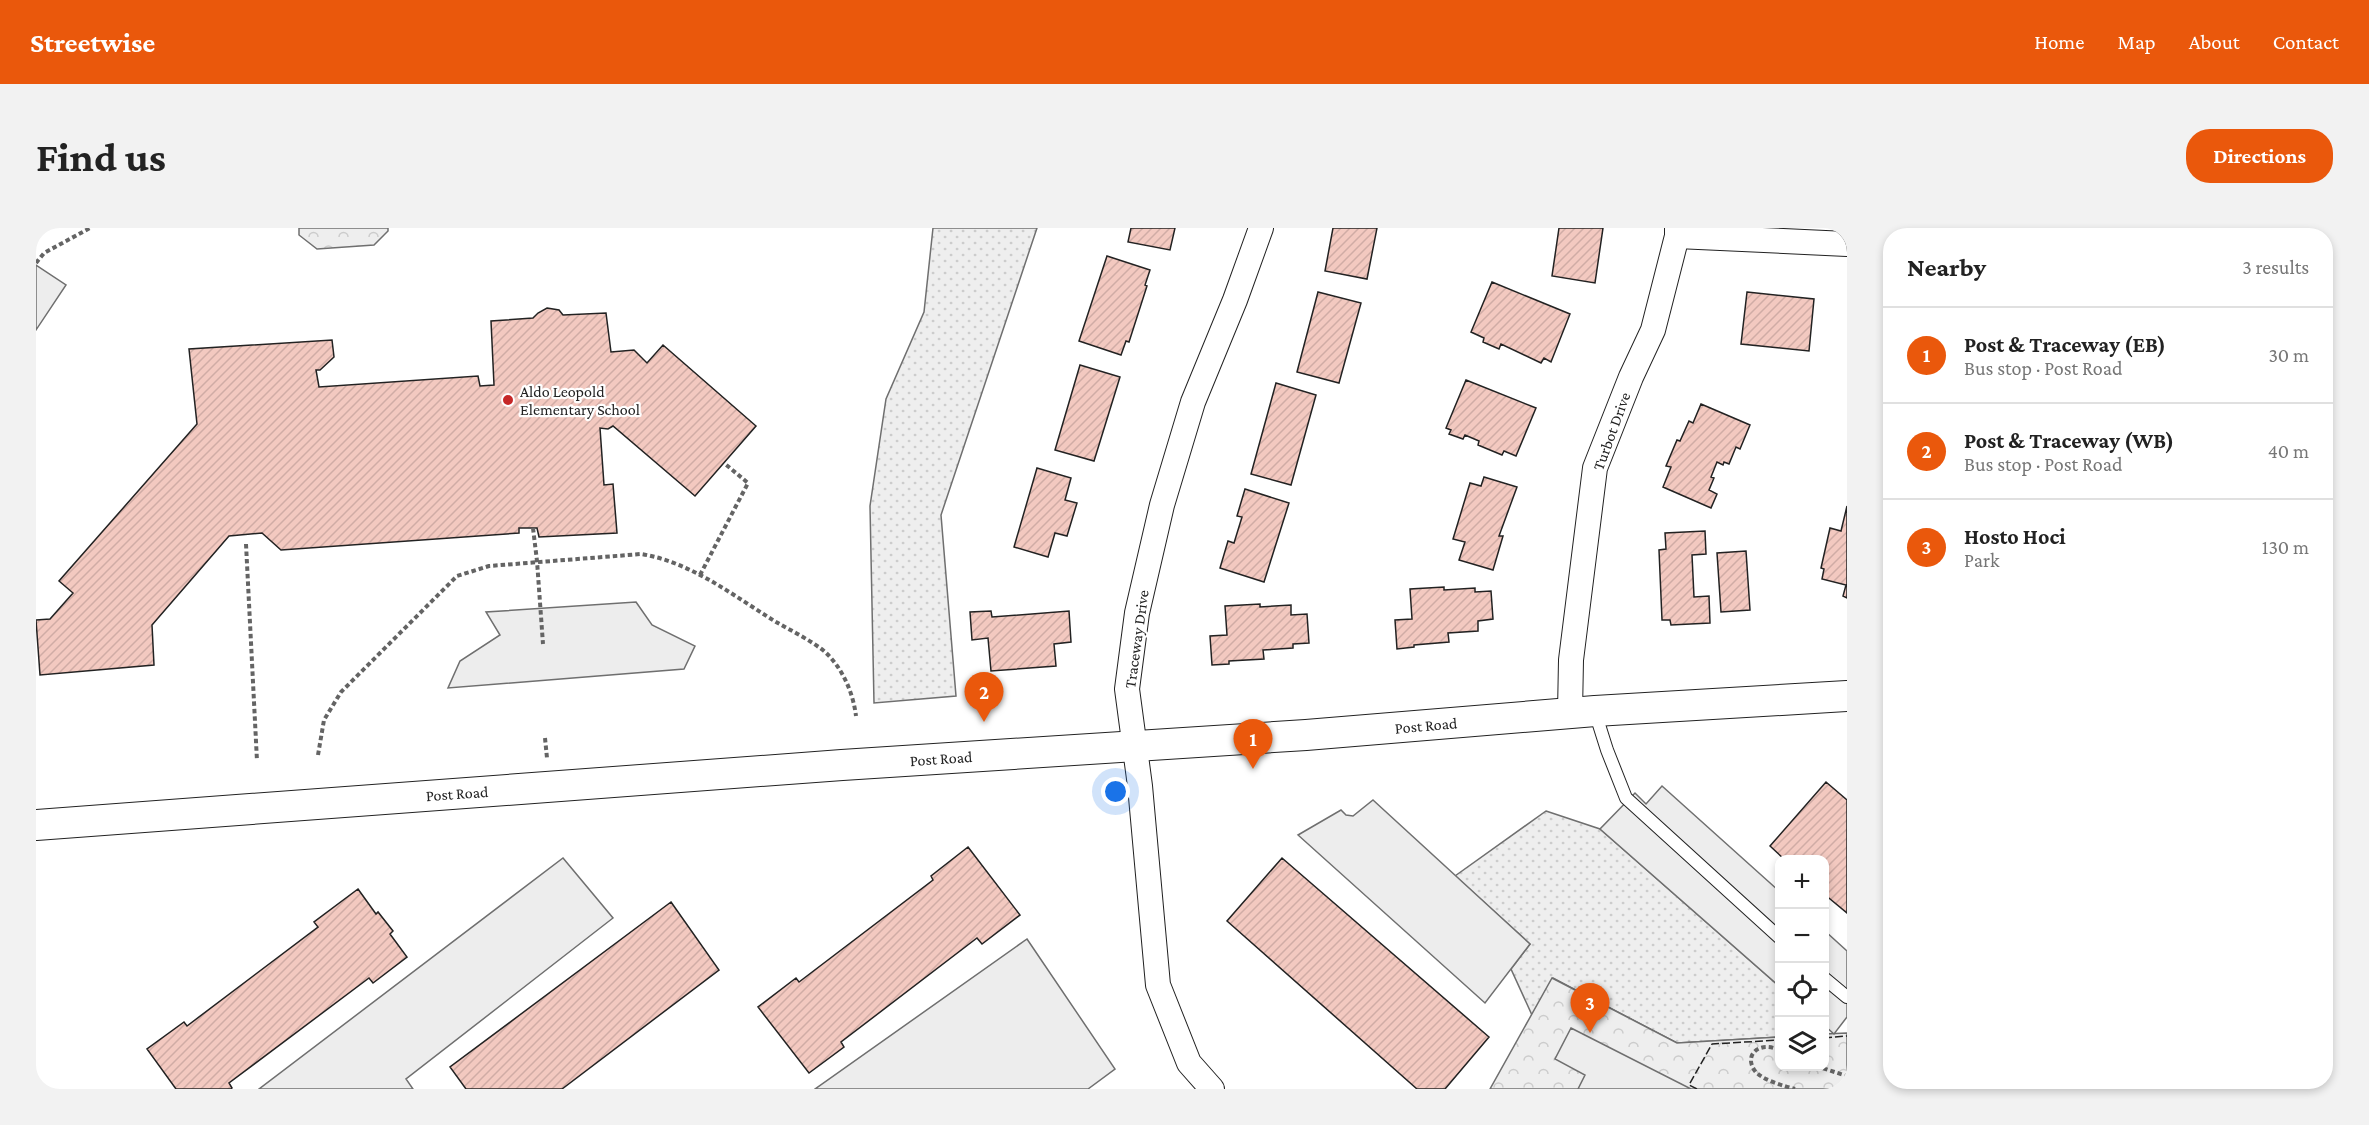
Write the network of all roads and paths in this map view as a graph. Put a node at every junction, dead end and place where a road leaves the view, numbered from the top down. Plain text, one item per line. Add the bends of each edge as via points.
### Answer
1 (90, 228) edge
2 (1261, 228) edge
3 (1677, 232) edge
4 (1847, 244) edge
5 (36, 263) edge
6 (724, 463) dead end
7 (533, 528) dead end
8 (246, 544) dead end
9 (537, 561) junction
10 (700, 575) junction
11 (543, 644) dead end
12 (1847, 696) edge
13 (1583, 711) junction
14 (856, 716) dead end
15 (1134, 747) junction
16 (318, 755) dead end
17 (257, 762) dead end
18 (36, 825) edge
19 (1775, 934) edge
20 (1829, 982) edge
21 (1847, 998) edge
22 (1775, 1049) edge
23 (1829, 1070) edge
24 (1847, 1076) edge
25 (1212, 1089) edge
26 (1795, 1089) edge

1 - 5 path via 44,253
2 - 15 street, Traceway Drive via 1192,402 1162,505 1137,613 1127,689
3 - 4 street
3 - 13 street, Turbot Drive via 1653,330 1595,468 1571,660
6 - 10 path via 748,483
7 - 9 path
8 - 17 path
9 - 10 path via 641,554 661,557
9 - 11 path
9 - 16 path via 489,566 457,576 341,692 324,720
10 - 14 path via 824,651 844,676
12 - 13 street, Post Road
13 - 15 street, Post Road
13 - 19 lane via 1607,750 1626,798
15 - 18 street, Post Road via 830,765
15 - 25 street, Traceway Drive via 1158,985 1189,1063
20 - 21 lane
22 - 26 path via 1768,1045 1753,1053 1753,1068
23 - 24 path

